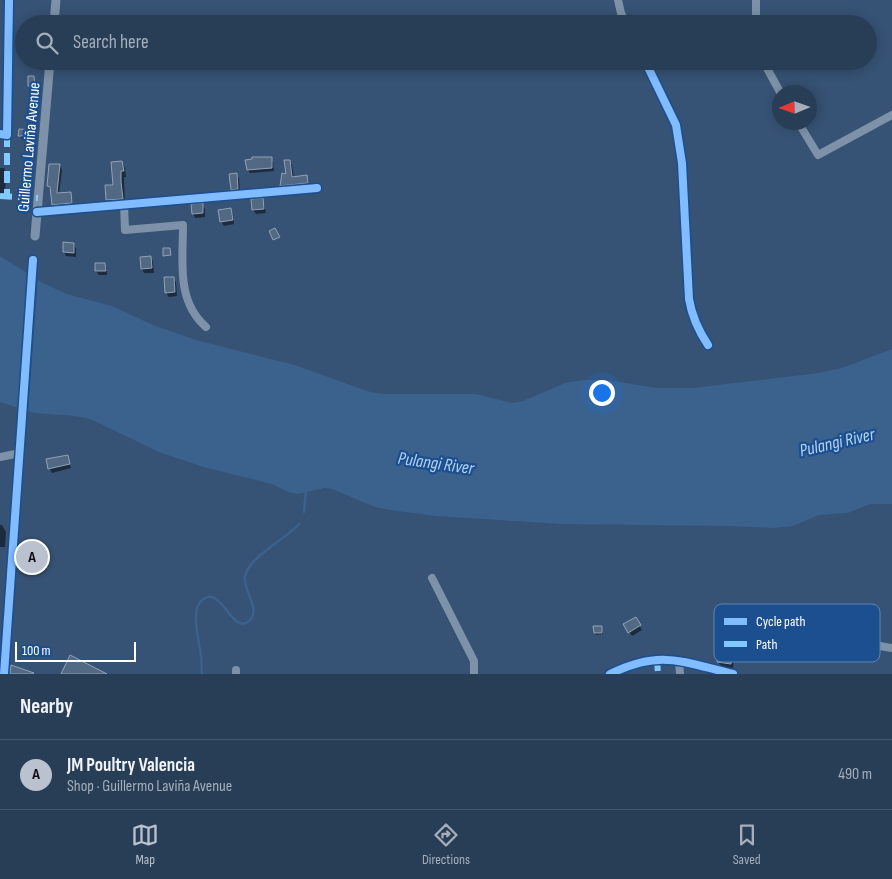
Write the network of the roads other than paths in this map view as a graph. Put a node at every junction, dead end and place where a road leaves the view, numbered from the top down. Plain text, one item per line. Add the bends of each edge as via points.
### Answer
1 (9, 0) edge
2 (56, 0) edge
3 (618, 0) edge
4 (756, 0) edge
5 (55, 15) edge
6 (622, 15) edge
7 (756, 15) edge
8 (0, 17) edge
9 (10, 18) junction
10 (0, 44) edge
11 (9, 45) junction
12 (49, 70) edge
13 (649, 70) edge
14 (768, 70) edge
15 (4, 75) edge
16 (776, 85) edge
17 (4, 105) edge
18 (892, 116) edge
19 (803, 130) edge
20 (0, 134) edge
21 (317, 188) dead end
22 (124, 204) junction
23 (37, 212) junction
24 (35, 236) dead end
25 (33, 260) dead end
26 (206, 327) dead end
27 (708, 345) dead end
28 (20, 453) junction
29 (0, 457) edge
30 (432, 578) dead end
31 (4, 617) edge
32 (679, 660) junction
33 (4, 674) edge
34 (474, 674) edge
35 (610, 674) edge
36 (680, 674) edge
37 (733, 674) edge

1 - 9 street
2 - 5 street
3 - 6 street
4 - 7 street
8 - 9 street
9 - 11 street
10 - 11 street
11 - 15 street
12 - 23 street, Guillermo Laviña Avenue
13 - 27 street via 676,125 680,141 689,299 692,317
14 - 16 street
15 - 17 street
17 - 20 street via 7,135
18 - 19 street via 818,155
21 - 22 street
22 - 23 street
22 - 26 street via 125,230 183,225 184,293 198,320
23 - 24 street, Guillermo Laviña Avenue
25 - 28 street
28 - 29 street
28 - 31 street
30 - 34 street via 474,661
31 - 33 street
32 - 35 street via 645,661
32 - 36 street
32 - 37 street

